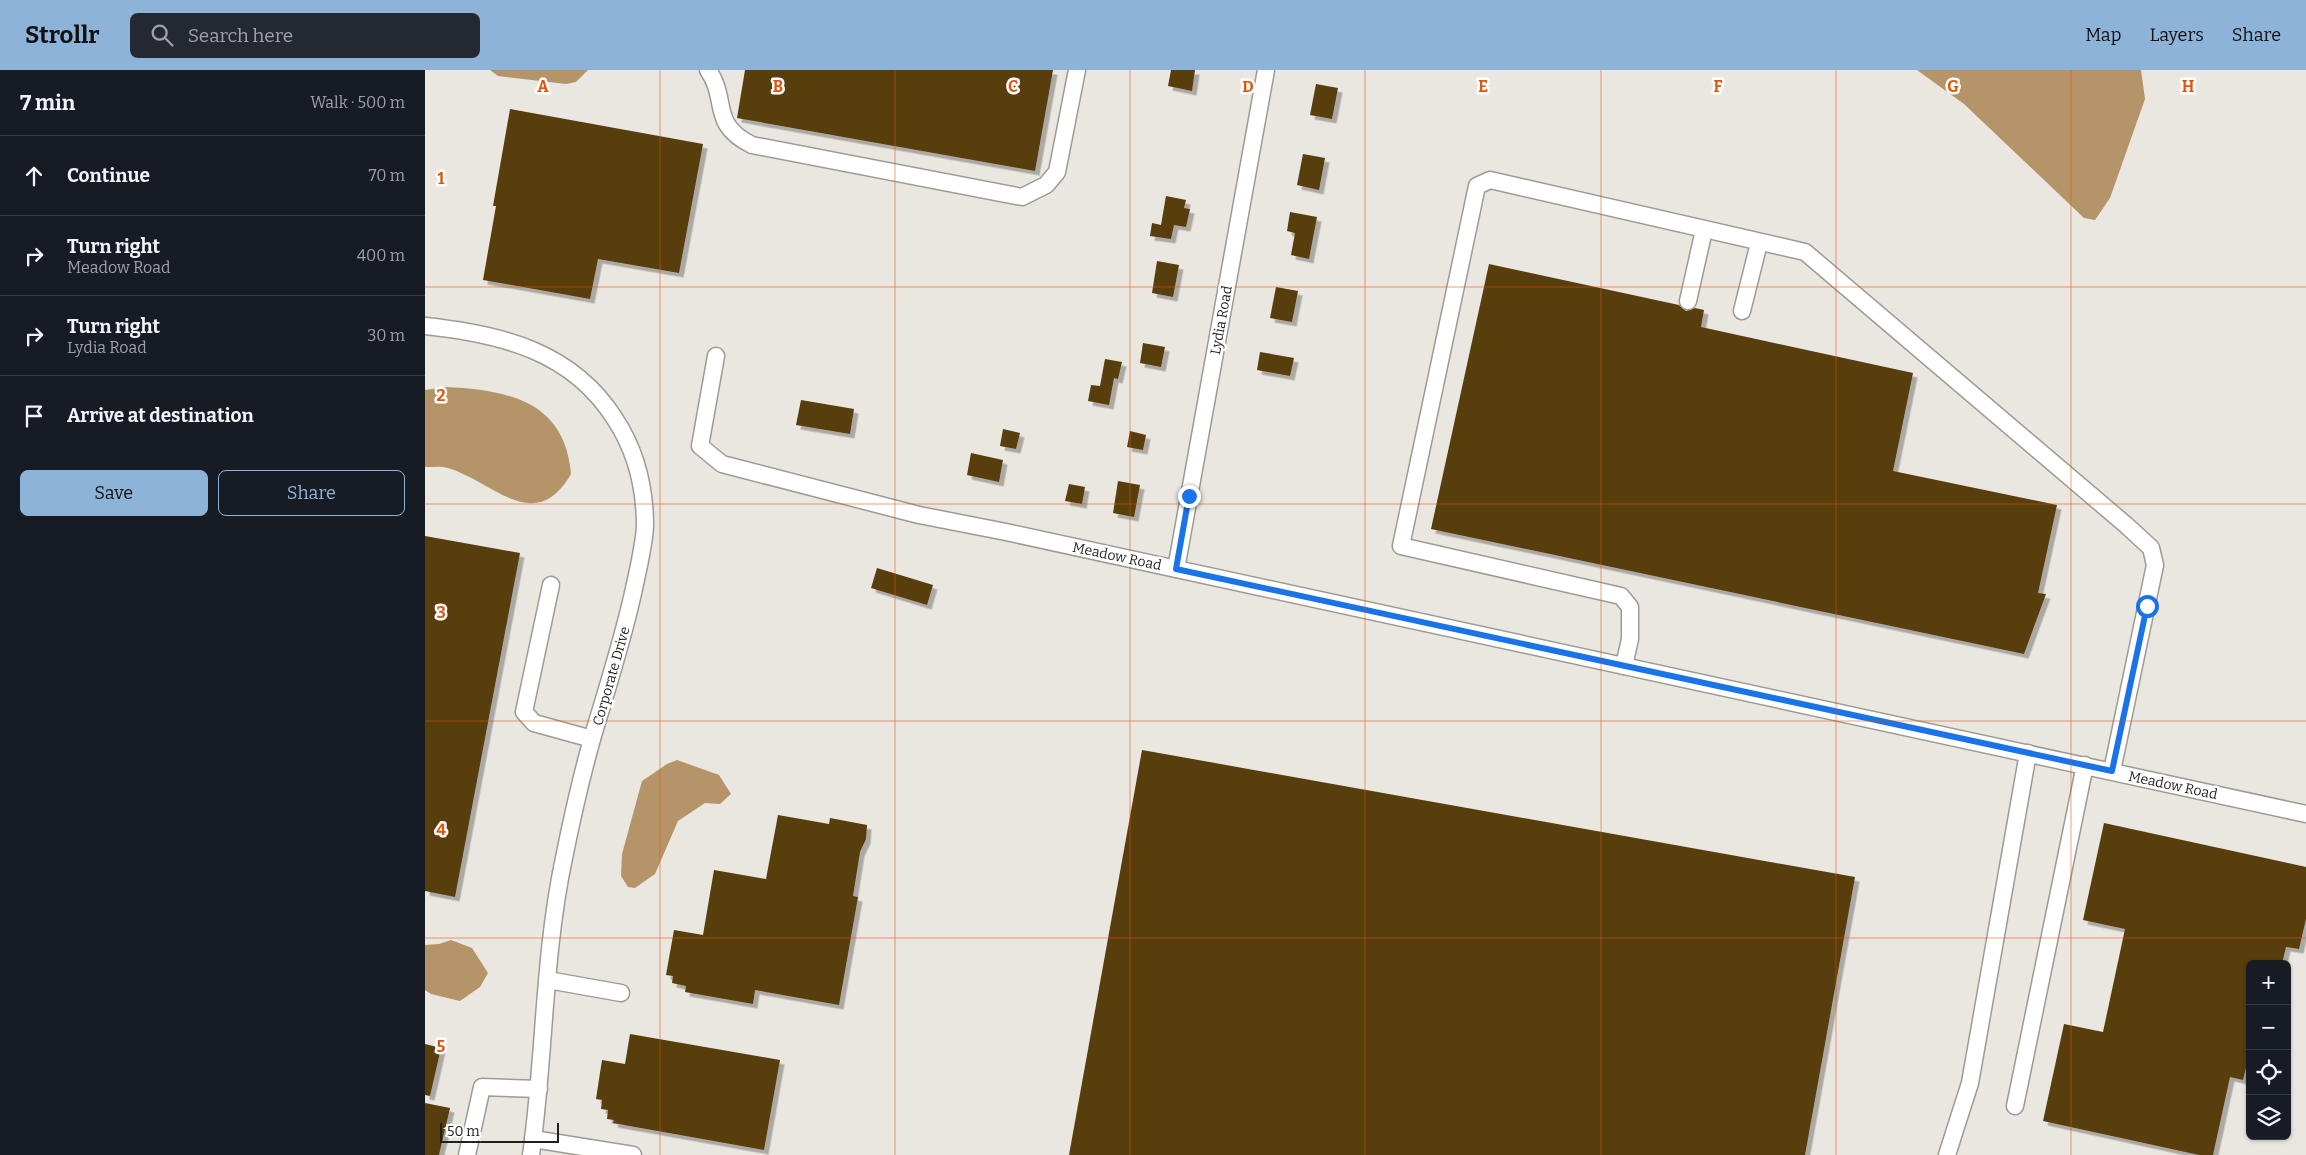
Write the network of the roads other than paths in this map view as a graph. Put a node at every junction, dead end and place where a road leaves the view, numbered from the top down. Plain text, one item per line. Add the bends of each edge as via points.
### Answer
1 (708, 70) edge
2 (1077, 70) edge
3 (1266, 70) edge
4 (1704, 230) junction
5 (1759, 242) junction
6 (1687, 301) dead end
7 (1743, 311) dead end
8 (425, 326) edge
9 (716, 356) dead end
10 (1176, 569) junction
11 (551, 585) dead end
12 (1624, 666) junction
13 (592, 739) junction
14 (2028, 753) junction
15 (2085, 766) junction
16 (2112, 771) junction
17 (2306, 814) edge
18 (548, 980) junction
19 (621, 993) dead end
20 (539, 1089) junction
21 (2015, 1106) dead end
22 (532, 1147) edge
23 (467, 1155) edge
24 (633, 1155) edge
25 (1947, 1155) edge

1 - 2 street via 728,127 738,138 752,144 1022,197 1046,185 1057,172
3 - 10 street, Lydia Road
4 - 5 street
4 - 6 street
4 - 12 street via 1490,180 1477,186 1401,546 1621,596 1630,607 1630,639
5 - 7 street
5 - 16 street via 1805,252 2086,489 2151,548 2155,565
8 - 13 street, Corporate Drive via 506,340 536,351 571,370 593,389 625,434 644,499 643,549 615,664
9 - 10 street, Meadow Road via 700,446 722,464 919,516
10 - 12 street, Meadow Road
11 - 13 street via 524,712 534,723
12 - 14 street, Meadow Road
13 - 18 street, Corporate Drive via 563,861
14 - 15 street, Meadow Road
14 - 25 street via 1970,1083
15 - 16 street, Meadow Road
15 - 21 street
16 - 17 street, Meadow Road
18 - 19 street
18 - 20 street, Corporate Drive
20 - 22 street, Corporate Drive
20 - 23 street via 482,1088
22 - 24 street

